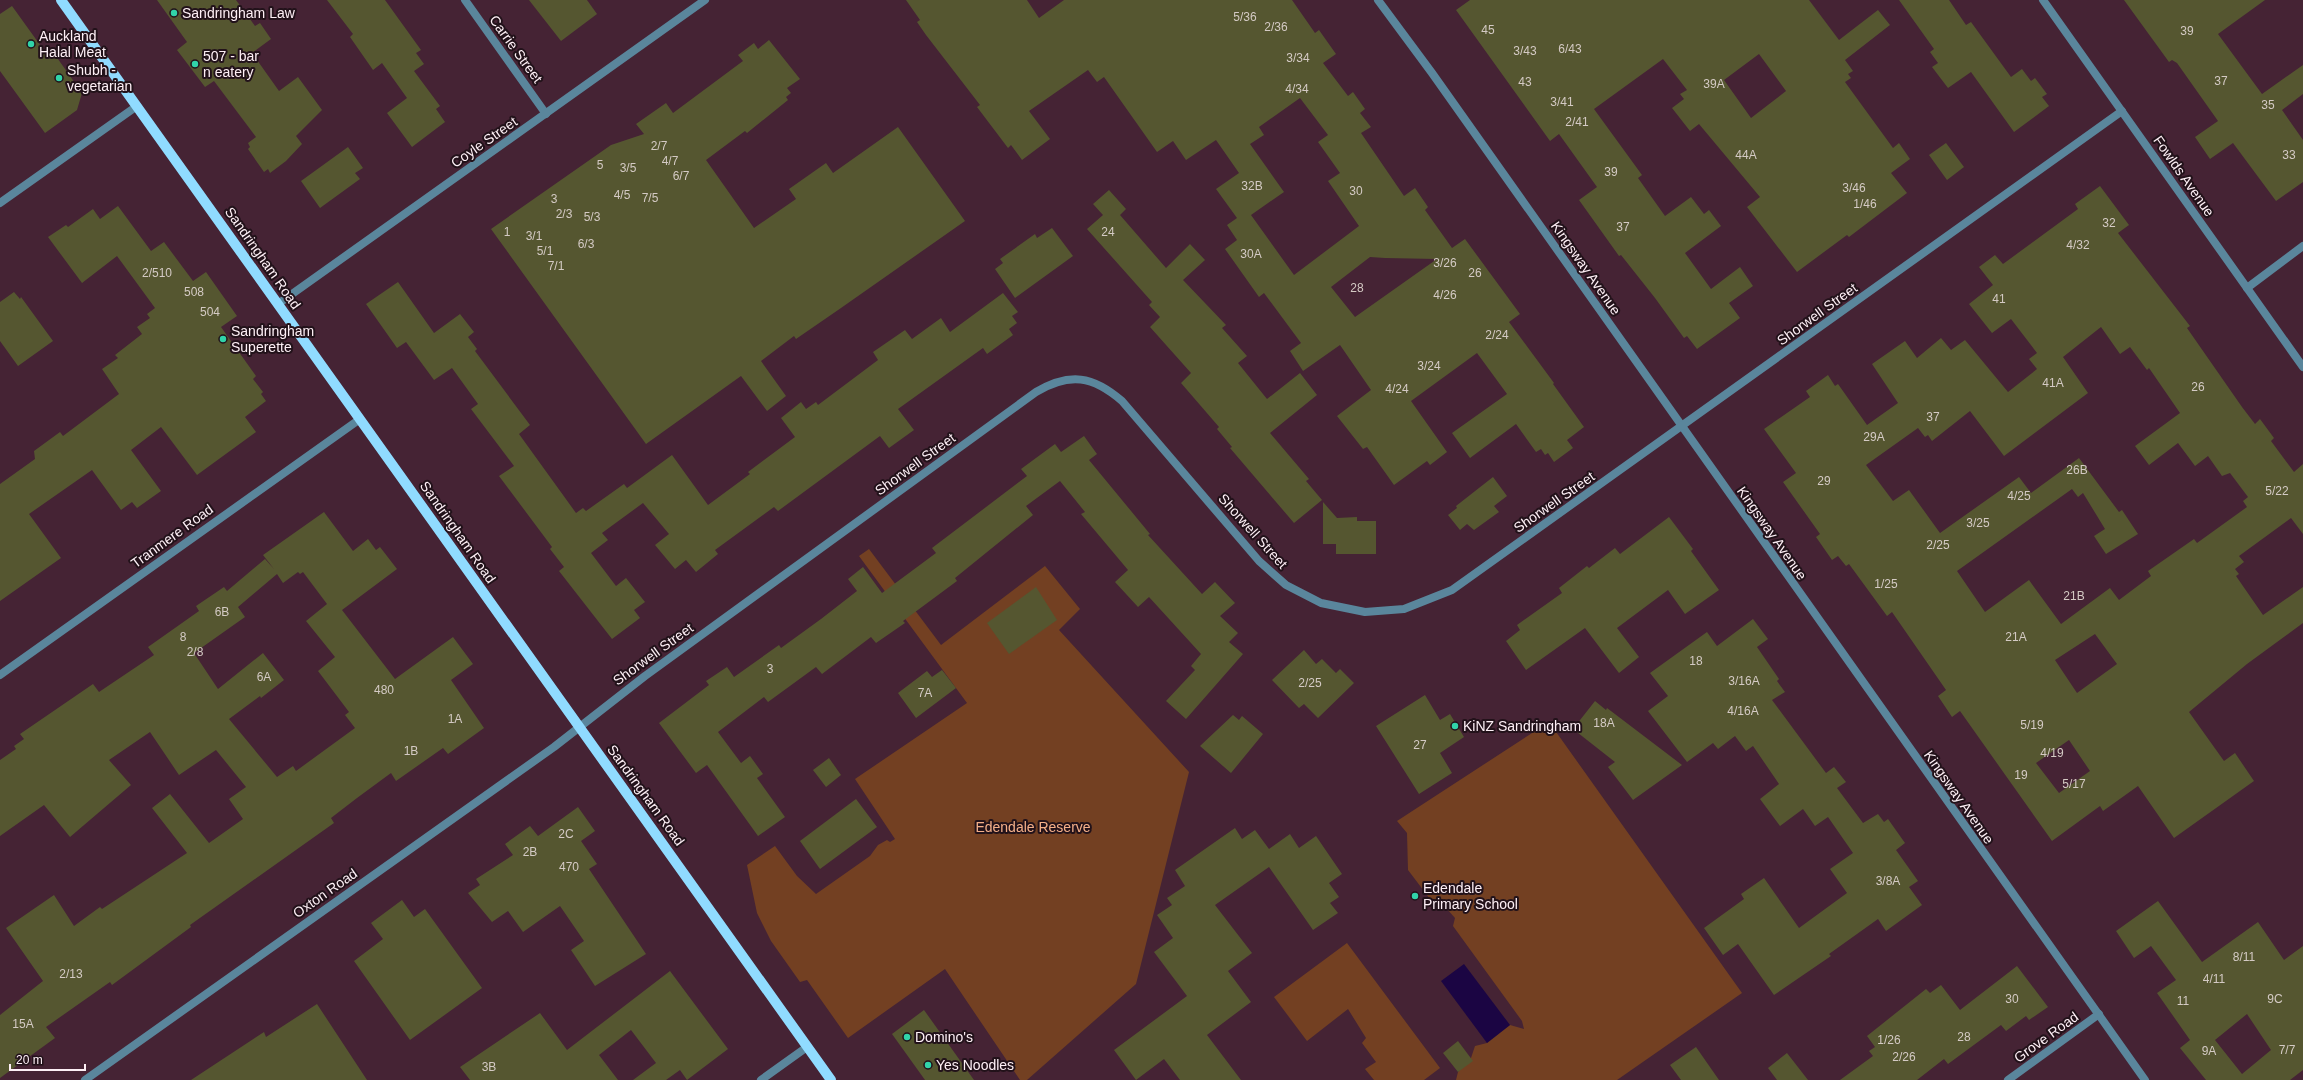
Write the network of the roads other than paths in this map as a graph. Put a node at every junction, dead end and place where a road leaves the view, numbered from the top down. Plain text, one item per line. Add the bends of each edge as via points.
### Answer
1 (61, 0) edge
2 (464, 0) edge
3 (705, 0) edge
4 (1378, 0) edge
5 (2043, 0) edge
6 (137, 106) junction
7 (2122, 111) junction
8 (546, 114) junction
9 (0, 203) edge
10 (2303, 246) edge
11 (2247, 288) junction
12 (278, 304) junction
13 (2303, 367) edge
14 (360, 419) junction
15 (1682, 427) junction
16 (0, 675) edge
17 (579, 726) junction
18 (2099, 1014) junction
19 (807, 1047) junction
20 (85, 1080) edge
21 (761, 1080) edge
22 (831, 1080) edge
23 (2008, 1080) edge
24 (2145, 1080) edge

1 - 6 main road, Sandringham Road
2 - 8 street, Carrie Street
3 - 8 street, Coyle Street
4 - 15 street, Kingsway Avenue
5 - 7 street, Fowlds Avenue
6 - 9 street
6 - 12 main road, Sandringham Road
7 - 11 street, Fowlds Avenue
7 - 15 street, Shorwell Street
8 - 12 street, Coyle Street
10 - 11 street
11 - 13 street, Fowlds Avenue
12 - 14 main road, Sandringham Road
14 - 16 street, Tranmere Road
14 - 17 main road, Sandringham Road
15 - 17 street, Shorwell Street via 1452,590 1404,608 1366,612 1321,603 1286,585 1272,574 1108,389 1089,380 1072,378 1053,382
15 - 18 street, Kingsway Avenue
17 - 19 main road, Sandringham Road
17 - 20 street, Oxton Road via 401,857
18 - 23 street, Grove Road
18 - 24 street, Kingsway Avenue
19 - 21 street
19 - 22 main road, Sandringham Road

